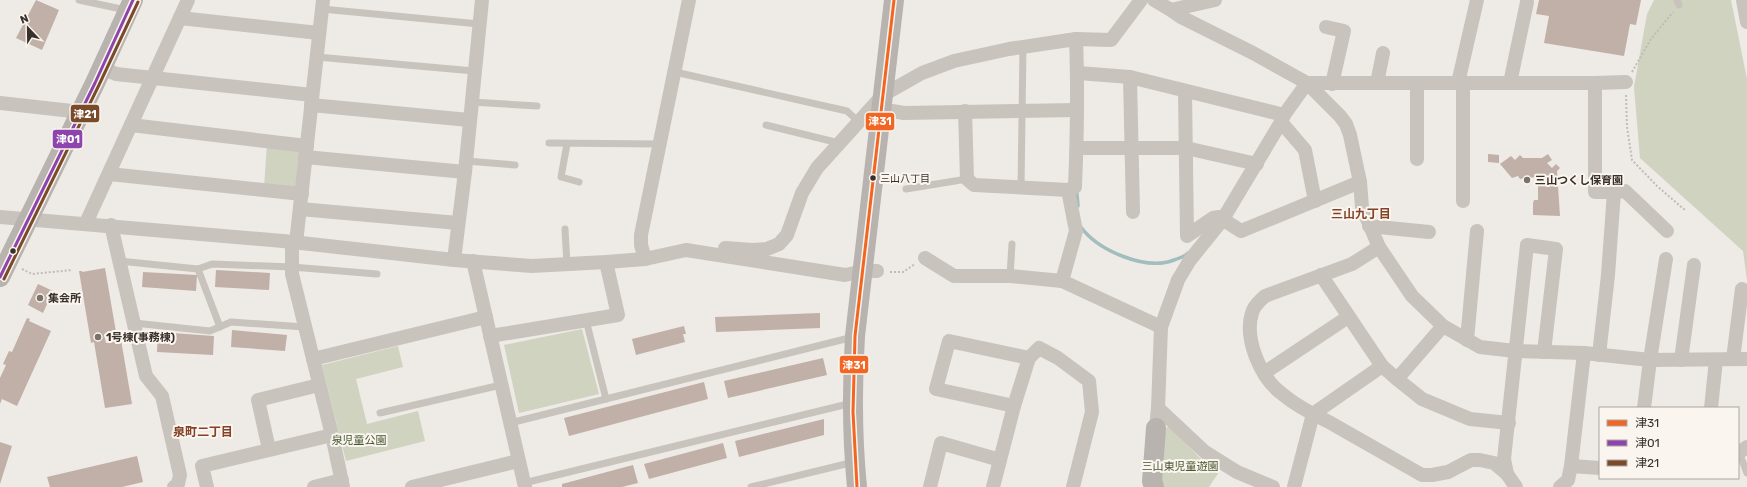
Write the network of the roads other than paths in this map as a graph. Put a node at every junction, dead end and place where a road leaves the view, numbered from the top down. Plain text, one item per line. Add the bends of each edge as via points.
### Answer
1 (79, 0) edge
2 (188, 0) edge
3 (482, 0) edge
4 (689, 0) edge
5 (894, 0) edge
6 (1141, 0) edge
7 (1154, 0) edge
8 (1215, 0) edge
9 (1477, 0) edge
10 (1743, 0) edge
11 (1527, 2) dead end
12 (322, 4) edge
13 (130, 5) edge
14 (1171, 10) junction
15 (180, 18) junction
16 (1747, 22) edge
17 (479, 24) junction
18 (1326, 27) dead end
19 (319, 33) junction
20 (1076, 39) junction
21 (1023, 47) junction
22 (1383, 53) dead end
23 (316, 57) junction
24 (102, 68) junction
25 (474, 71) junction
26 (675, 72) junction
27 (1078, 74) junction
28 (153, 77) junction
29 (1130, 77) junction
30 (1626, 82) road end
31 (1307, 83) junction
32 (1377, 83) junction
33 (1417, 83) junction
34 (1461, 83) junction
35 (1510, 83) junction
36 (1595, 83) junction
37 (1332, 84) junction
38 (1185, 91) junction
39 (312, 100) junction
40 (471, 102) junction
41 (0, 103) edge
42 (888, 103) junction
43 (538, 106) dead end
44 (1021, 110) junction
45 (1077, 110) junction
46 (964, 111) junction
47 (81, 112) junction
48 (1282, 119) junction
49 (469, 120) junction
50 (859, 122) junction
51 (766, 125) dead end
52 (131, 126) junction
53 (549, 143) dead end
54 (839, 143) junction
55 (567, 144) junction
56 (659, 144) junction
57 (1077, 148) junction
58 (1186, 148) junction
59 (1132, 149) junction
60 (306, 152) junction
61 (1417, 159) dead end
62 (1257, 164) junction
63 (515, 165) dead end
64 (465, 167) junction
65 (109, 174) junction
66 (967, 179) junction
67 (579, 182) dead end
68 (1360, 182) junction
69 (1021, 187) junction
70 (906, 189) dead end
71 (1068, 190) junction
72 (1614, 192) junction
73 (302, 194) junction
74 (1315, 201) junction
75 (1463, 201) dead end
76 (300, 209) junction
77 (1133, 212) dead end
78 (0, 216) edge
79 (29, 219) junction
80 (1223, 219) junction
81 (86, 223) junction
82 (458, 223) junction
83 (111, 225) junction
84 (1369, 226) junction
85 (565, 229) dead end
86 (1668, 231) dead end
87 (1429, 232) dead end
88 (1477, 232) dead end
89 (294, 243) junction
90 (1012, 244) dead end
91 (1379, 247) junction
92 (699, 252) junction
93 (925, 258) road end
94 (645, 259) junction
95 (1666, 259) dead end
96 (454, 260) junction
97 (119, 261) junction
98 (473, 262) junction
99 (606, 262) junction
100 (567, 264) junction
101 (1694, 265) dead end
102 (292, 267) junction
103 (198, 269) junction
104 (870, 271) junction
105 (377, 274) dead end
106 (1321, 275) junction
107 (1010, 276) junction
108 (0, 277) edge
109 (1062, 281) junction
110 (1742, 289) dead end
111 (486, 317) junction
112 (1348, 317) junction
113 (586, 320) junction
114 (134, 323) junction
115 (1443, 326) junction
116 (220, 327) junction
117 (305, 327) junction
118 (1161, 327) junction
119 (490, 336) junction
120 (856, 336) junction
121 (1467, 340) junction
122 (1515, 351) junction
123 (1544, 352) junction
124 (1584, 353) junction
125 (1599, 354) junction
126 (1029, 358) junction
127 (313, 359) junction
128 (1733, 359) junction
129 (1650, 360) junction
130 (1680, 360) junction
131 (1716, 360) junction
132 (1747, 360) edge
133 (1382, 366) junction
134 (1264, 373) junction
135 (1397, 379) junction
136 (501, 384) junction
137 (319, 385) junction
138 (606, 399) junction
139 (853, 402) junction
140 (1014, 406) junction
141 (1644, 407) edge
142 (1711, 407) edge
143 (380, 413) dead end
144 (1313, 414) junction
145 (1157, 418) junction
146 (510, 423) junction
147 (1509, 423) junction
148 (332, 435) junction
149 (269, 449) junction
150 (1741, 450) edge
151 (1000, 460) junction
152 (518, 461) junction
153 (854, 462) junction
154 (1571, 466) junction
155 (1599, 468) edge
156 (1747, 473) edge
157 (1507, 474) junction
158 (342, 484) edge
159 (524, 485) edge
160 (174, 487) edge
161 (207, 487) edge
162 (314, 487) edge
163 (412, 487) edge
164 (752, 487) edge
165 (857, 487) edge
166 (930, 487) edge
167 (993, 487) edge
168 (1073, 487) edge
169 (1154, 487) edge
170 (1273, 487) edge
171 (1294, 487) edge
172 (1516, 487) edge
173 (1560, 487) edge

1 - 13 lane
2 - 15 street
3 - 17 street
4 - 26 street
5 - 42 street
6 - 20 street via 1112,40
7 - 14 street
8 - 14 street
9 - 34 street
10 - 16 street
11 - 35 street
12 - 17 lane
12 - 19 street
13 - 24 street
14 - 31 street
15 - 19 street
15 - 28 street
17 - 25 street
18 - 37 street via 1344,31
19 - 23 street
20 - 21 street
20 - 27 street
21 - 42 street via 954,61 922,73
21 - 44 lane
22 - 32 street
23 - 25 lane
23 - 39 street
24 - 28 street via 116,74
24 - 47 street
25 - 40 street
26 - 50 lane via 848,111
26 - 56 street
27 - 29 street
27 - 45 street
28 - 39 street
28 - 52 street
29 - 38 street
29 - 59 street
30 - 36 street
31 - 37 street
31 - 48 street
31 - 68 street via 1346,124
32 - 33 street
32 - 37 street
33 - 34 street
33 - 61 street
34 - 35 street
34 - 75 street
35 - 36 street
36 - 72 street via 1595,192
38 - 48 street
38 - 58 street
39 - 49 street
39 - 60 street
40 - 43 lane
40 - 49 street
41 - 47 street
42 - 46 street via 904,113
42 - 50 street
42 - 104 street
44 - 45 street
44 - 46 street
44 - 69 lane
45 - 57 street
46 - 66 street
47 - 79 street
48 - 62 street
48 - 74 street via 1305,150
49 - 64 street
50 - 54 street
51 - 54 lane
52 - 60 street
52 - 65 street
53 - 55 lane
54 - 92 street via 817,168 802,193 787,235 779,244 767,249 718,247
55 - 56 lane
55 - 67 lane via 561,177
56 - 94 street via 641,235
57 - 59 street
57 - 71 street via 1075,187
58 - 59 street
58 - 62 street
58 - 80 street via 1187,236 1213,218
59 - 77 street
60 - 64 street
60 - 73 street
62 - 80 street
63 - 64 lane
64 - 82 street
65 - 73 street
65 - 81 street
66 - 69 street via 974,185
66 - 70 lane
68 - 74 street
68 - 84 street via 1362,207
69 - 71 street
71 - 109 street via 1076,231
72 - 86 street via 1625,191
72 - 125 street
73 - 76 street
74 - 80 street via 1241,231
76 - 82 street
76 - 89 street
78 - 79 street
79 - 81 street
79 - 108 street
80 - 118 street via 1190,260 1178,280
81 - 83 street
82 - 96 street
83 - 89 street
83 - 97 street
84 - 87 street
84 - 91 street
85 - 100 lane
88 - 121 street
89 - 96 street
89 - 102 street
90 - 107 lane
91 - 106 street via 1352,264
91 - 115 street via 1412,296
92 - 94 street via 686,250
92 - 104 street via 845,275
93 - 107 street via 954,276
94 - 99 street
95 - 129 street
96 - 98 street
97 - 103 lane
97 - 114 street
98 - 100 street via 532,266
98 - 111 street
99 - 100 street
99 - 113 street via 618,315
101 - 130 street
102 - 103 lane via 212,264
102 - 105 lane
102 - 117 street
103 - 116 lane
104 - 120 street
106 - 112 street
106 - 134 street via 1265,296 1255,305 1250,329 1253,350
107 - 109 street
109 - 118 street
110 - 128 street
111 - 119 street
111 - 127 street
112 - 133 street
112 - 134 street
113 - 119 street
113 - 138 lane
114 - 116 lane via 210,331
114 - 160 street via 146,376 162,396 180,475 178,484
115 - 121 street
115 - 135 street
116 - 117 lane via 231,322
117 - 127 street
118 - 145 street
119 - 136 street
120 - 138 lane
120 - 139 street
121 - 122 street via 1480,347
122 - 123 street
122 - 123 street via 1527,245 1556,249
122 - 147 street
123 - 124 street
124 - 125 street
124 - 154 street
125 - 129 street
126 - 140 street
126 - 140 street via 948,341 936,389
126 - 168 street via 1040,348 1089,381 1092,412
127 - 137 street
128 - 131 street
128 - 132 street
129 - 130 street
129 - 141 street
130 - 131 street
131 - 142 street
133 - 135 street
133 - 144 street
134 - 144 street via 1280,393
135 - 147 street via 1422,399 1470,419
136 - 143 lane
136 - 146 street
137 - 148 street
137 - 149 street via 258,400
138 - 146 lane
139 - 153 street
139 - 159 lane
140 - 151 street
144 - 157 street via 1422,475 1448,472 1471,460 1494,463
144 - 171 street
145 - 169 street via 1152,481
145 - 170 street via 1237,472
146 - 152 street
147 - 157 street via 1504,459
148 - 149 street
148 - 158 street
149 - 161 street via 202,466
150 - 156 lane
151 - 166 street via 941,444
151 - 167 street
152 - 159 street
152 - 163 street
153 - 164 lane
153 - 165 street
154 - 155 street
154 - 173 street via 1568,480
157 - 172 street
158 - 162 street

